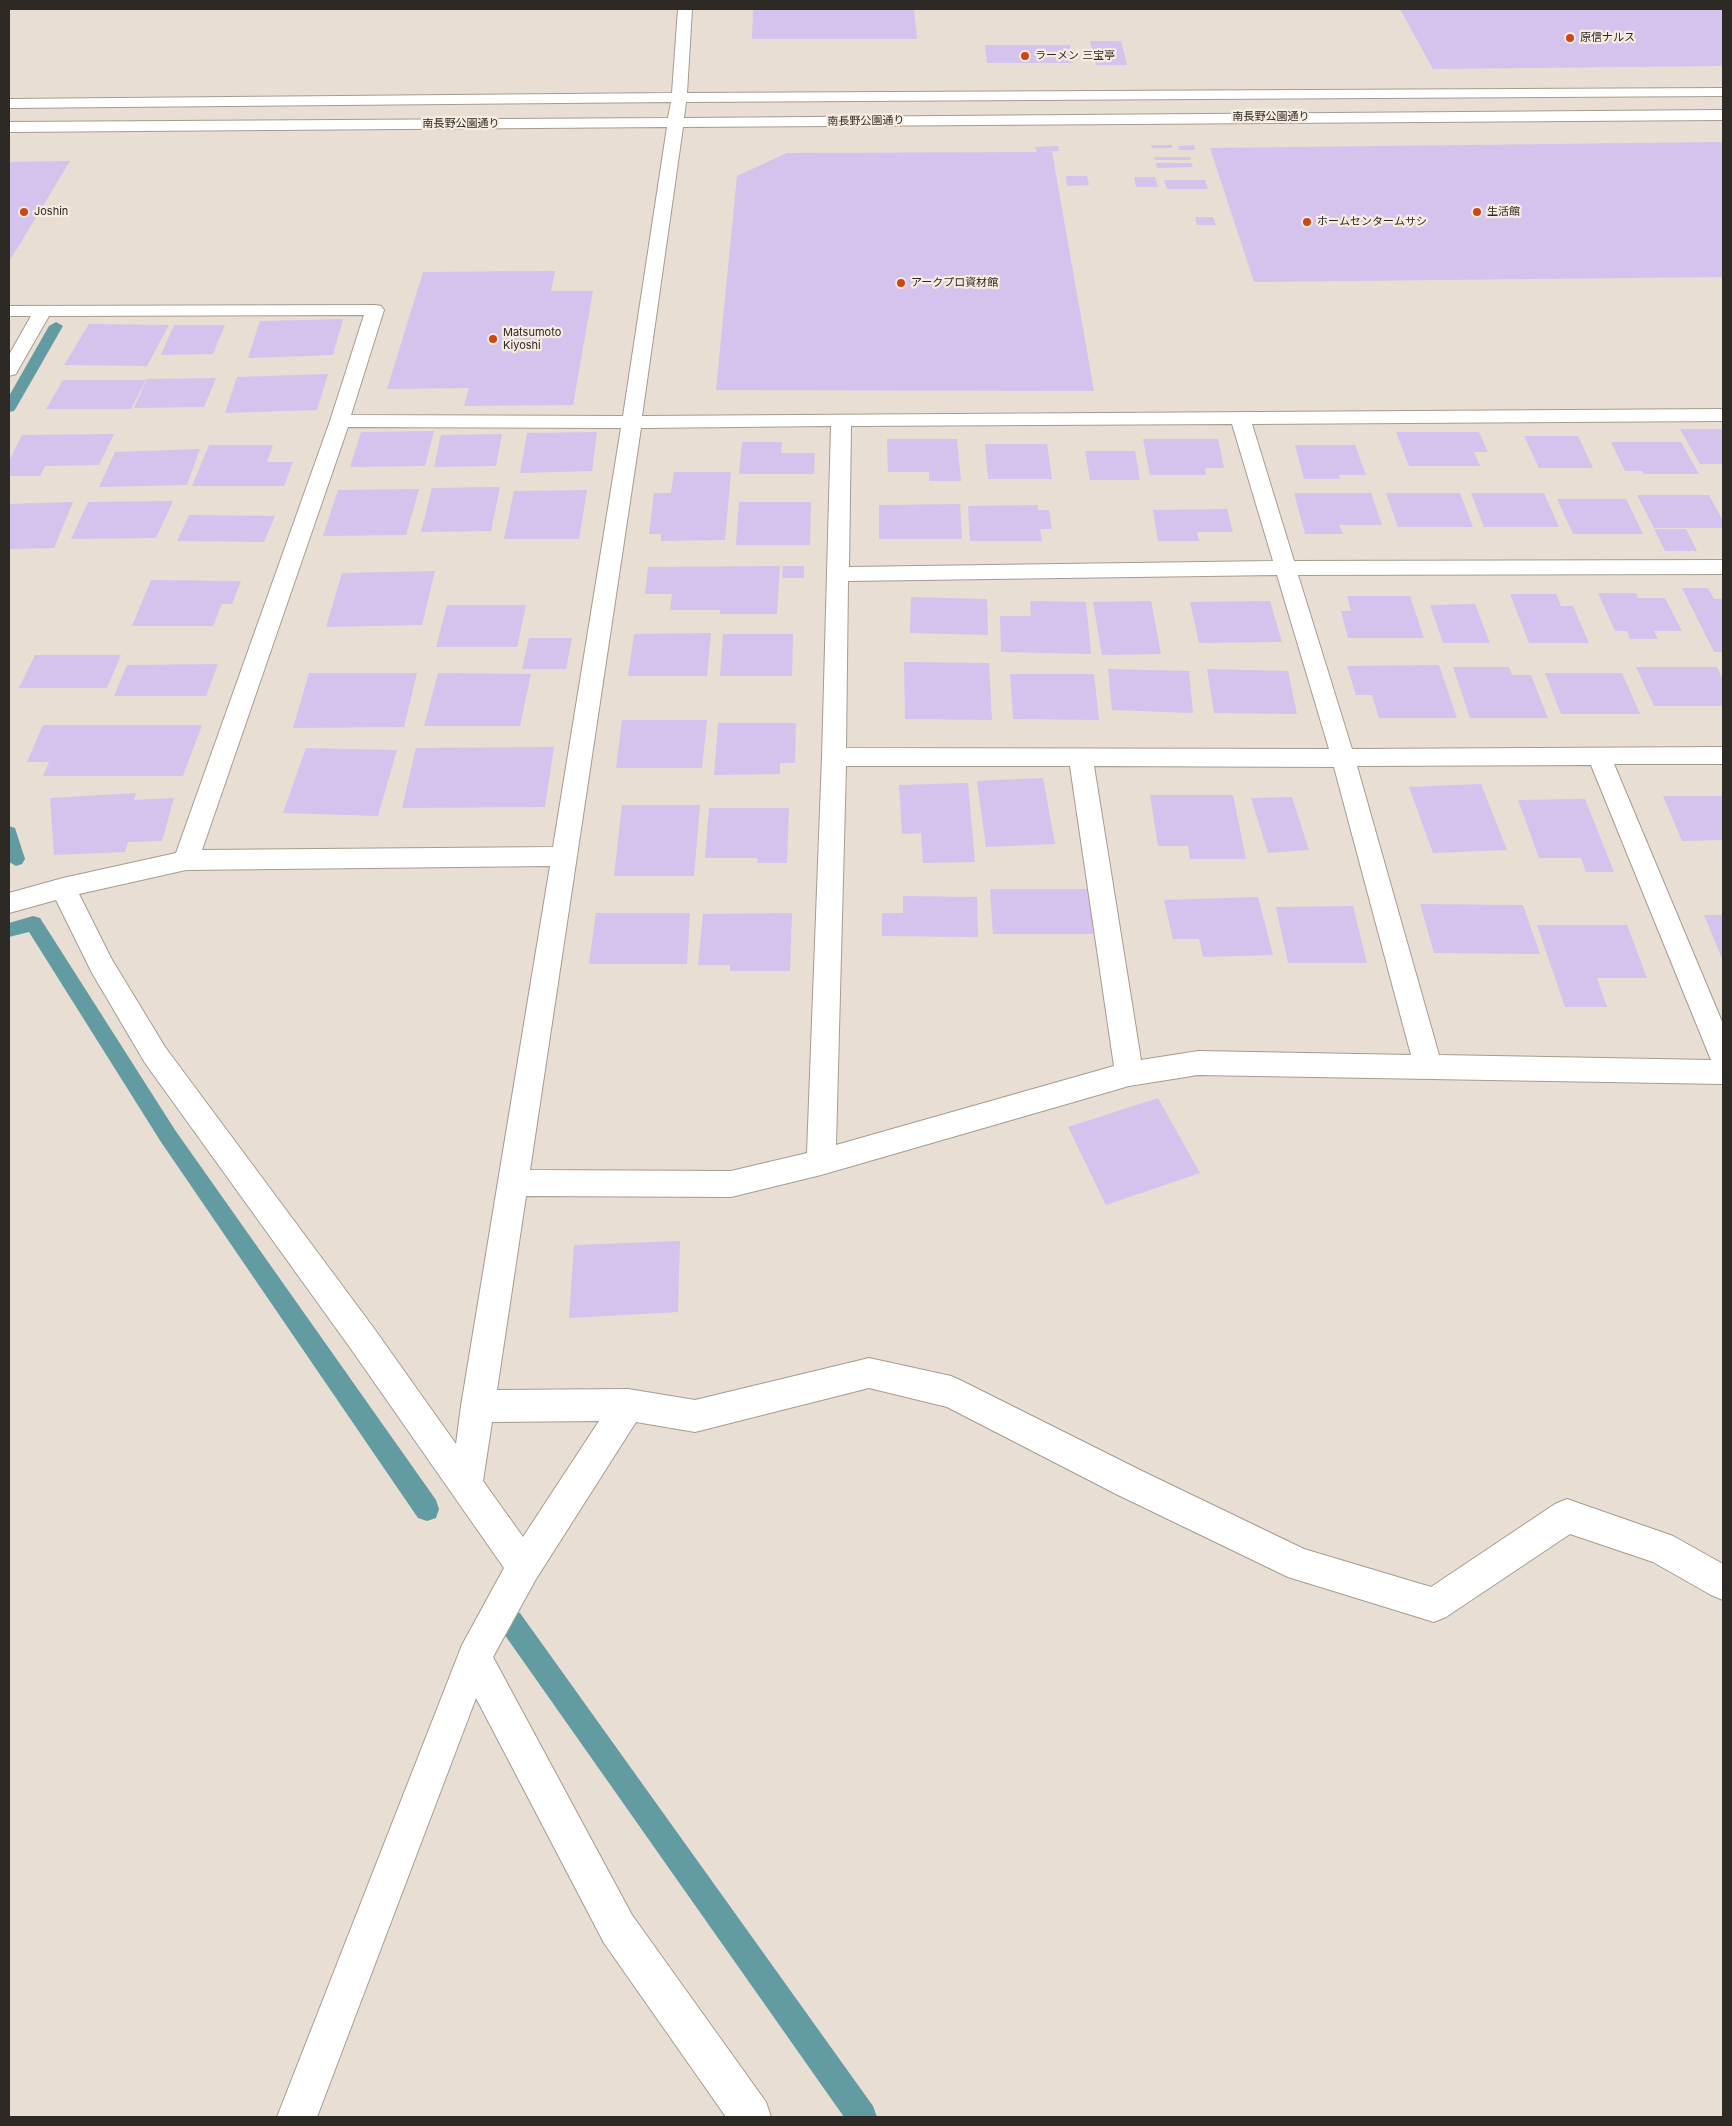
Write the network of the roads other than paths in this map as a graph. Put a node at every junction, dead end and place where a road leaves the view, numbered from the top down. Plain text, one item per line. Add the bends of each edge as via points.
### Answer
1 (685, 9) edge
2 (1723, 92) edge
3 (679, 98) junction
4 (9, 103) edge
5 (1723, 115) edge
6 (675, 123) junction
7 (9, 127) edge
8 (9, 311) edge
9 (43, 311) junction
10 (9, 370) edge
11 (1723, 415) edge
12 (1240, 417) junction
13 (841, 420) junction
14 (340, 422) junction
15 (632, 422) junction
16 (1723, 567) edge
17 (1286, 568) junction
18 (837, 574) junction
19 (1723, 755) edge
20 (1599, 756) junction
21 (834, 757) junction
22 (1080, 758) junction
23 (1343, 758) junction
24 (563, 856) junction
25 (186, 860) junction
26 (63, 888) junction
27 (9, 903) edge
28 (1723, 1056) edge
29 (1428, 1066) junction
30 (1723, 1072) edge
31 (1129, 1074) junction
32 (821, 1162) junction
33 (512, 1183) junction
34 (628, 1405) junction
35 (477, 1406) junction
36 (466, 1485) junction
37 (524, 1567) junction
38 (1723, 1583) edge
39 (474, 1657) junction
40 (297, 2117) edge
41 (751, 2117) edge

1 - 3 street
2 - 3 street, 南長野公園通り
3 - 4 street, 南長野公園通り
3 - 6 street
5 - 6 street, 南長野公園通り
6 - 7 street, 南長野公園通り
6 - 15 street
8 - 9 street
9 - 10 street
9 - 14 street via 375,310
11 - 12 street
12 - 13 street
12 - 17 street
13 - 15 street
13 - 18 street
14 - 15 street
14 - 25 street
15 - 24 street
16 - 17 street
17 - 18 street
17 - 23 street
18 - 21 street
19 - 20 street
20 - 23 street
20 - 28 street
21 - 22 street
21 - 32 street
22 - 23 street
22 - 31 street
23 - 29 street
24 - 25 street
24 - 33 street
25 - 26 street
26 - 27 street
26 - 36 street via 101,965 155,1055
29 - 30 street
29 - 31 street via 1198,1063
31 - 32 street
32 - 33 street via 731,1184
33 - 35 street
34 - 35 street
34 - 37 street
34 - 38 street via 695,1416 869,1372 951,1392 1300,1564 1434,1605 1567,1516 1661,1548
35 - 36 street
36 - 37 street
37 - 39 street
39 - 40 street
39 - 41 street via 618,1929

